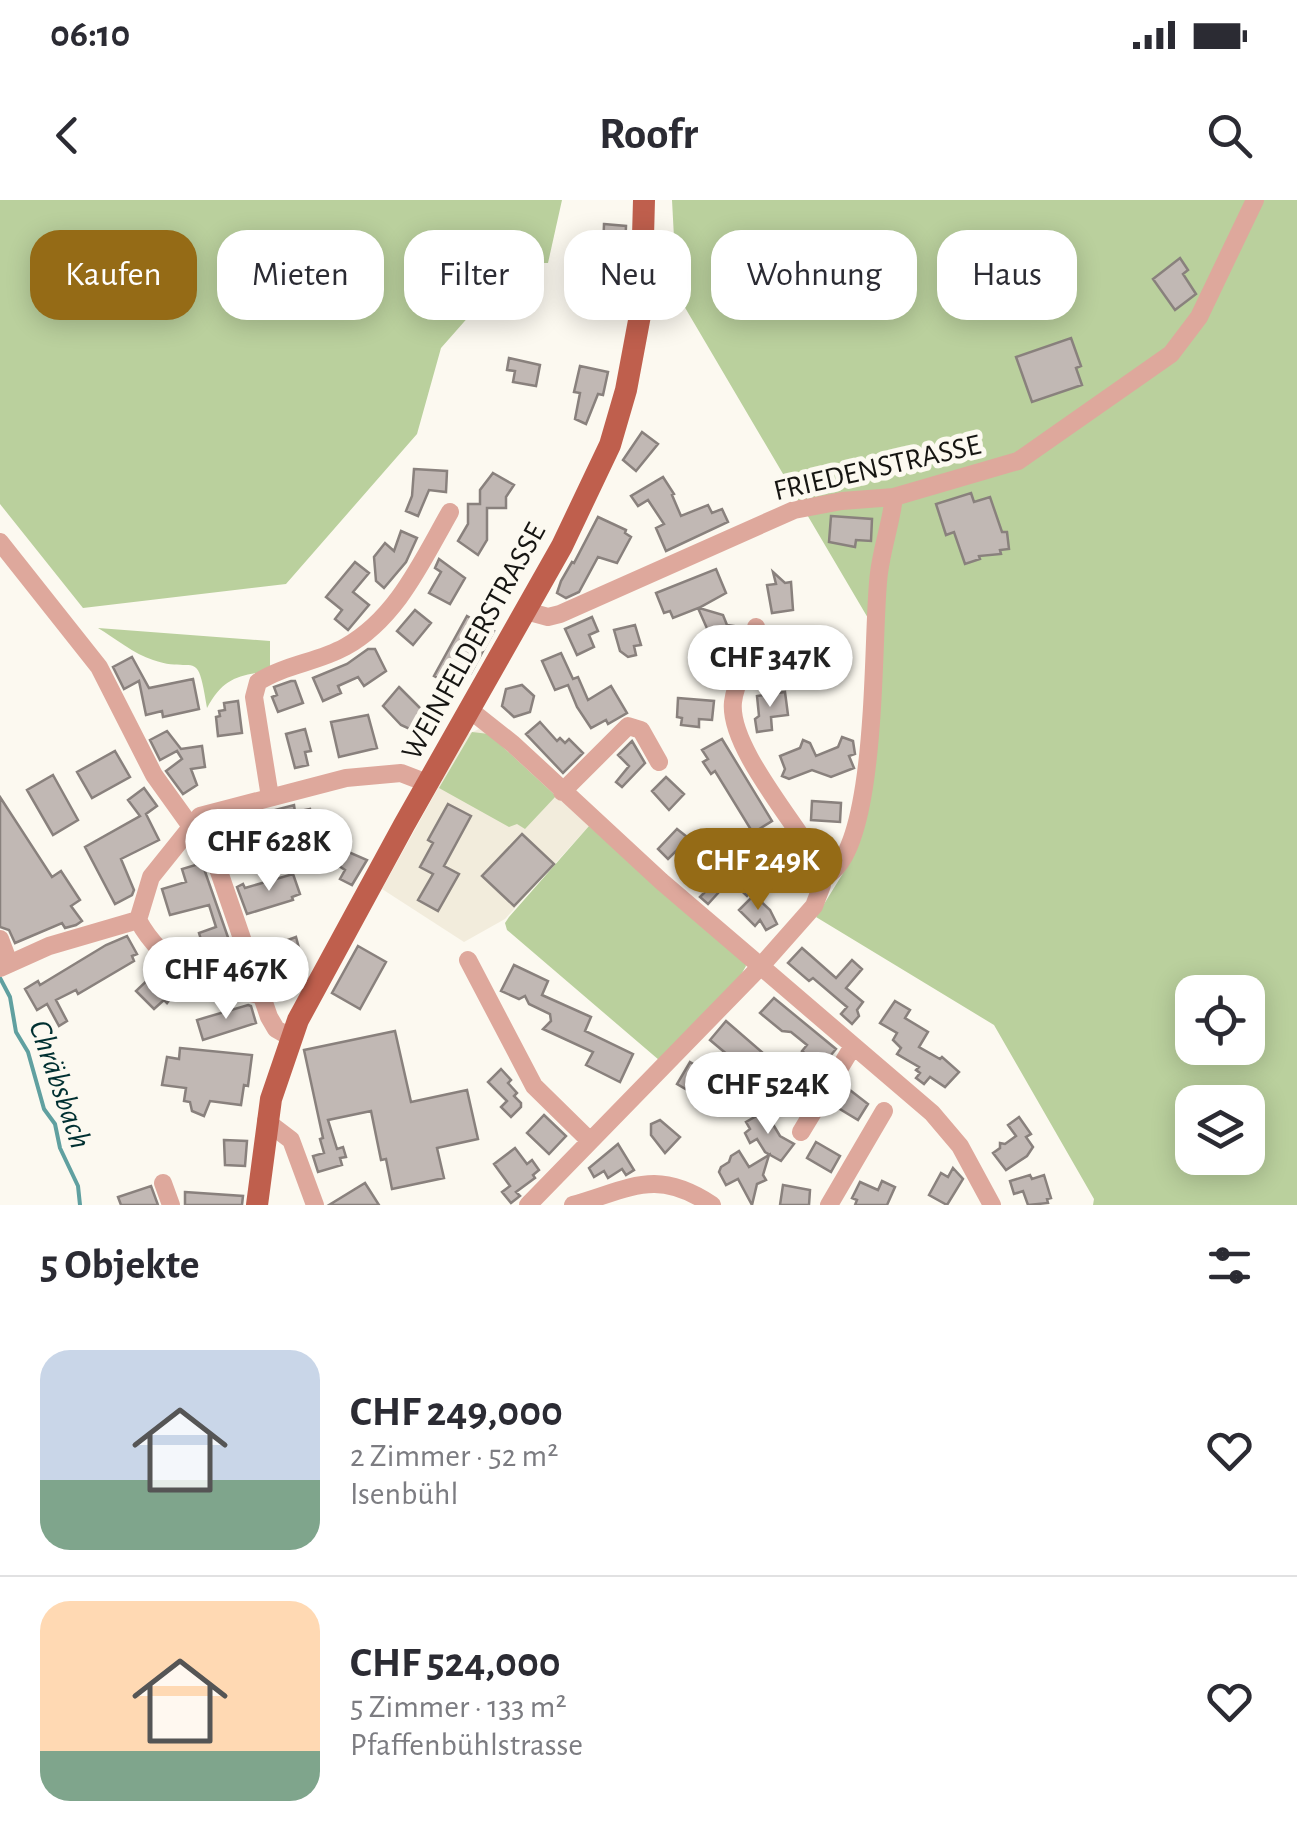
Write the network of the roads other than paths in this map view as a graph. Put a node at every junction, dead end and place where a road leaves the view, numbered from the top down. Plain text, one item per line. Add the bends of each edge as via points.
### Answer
1 (644, 200) edge
2 (1255, 200) edge
3 (894, 498) junction
4 (450, 512) dead end
5 (0, 542) edge
6 (526, 610) junction
7 (756, 627) dead end
8 (470, 710) junction
9 (659, 762) dead end
10 (428, 784) junction
11 (562, 792) junction
12 (270, 797) junction
13 (192, 824) junction
14 (823, 877) junction
15 (138, 920) junction
16 (0, 939) edge
17 (468, 960) dead end
18 (4, 966) edge
19 (760, 966) junction
20 (260, 995) junction
21 (290, 1037) junction
22 (853, 1046) junction
23 (884, 1111) dead end
24 (266, 1121) junction
25 (801, 1132) dead end
26 (590, 1140) junction
27 (163, 1182) dead end
28 (171, 1205) edge
29 (257, 1205) edge
30 (315, 1205) edge
31 (528, 1205) edge
32 (573, 1205) edge
33 (712, 1205) edge
34 (829, 1205) edge
35 (992, 1205) edge

1 - 6 main road, WEINFELDERSTRASSE via 641,310 626,390 590,490
2 - 3 street, FRIEDENSTRASSE via 1199,317 1171,354 1018,461
3 - 6 street, FRIEDENSTRASSE via 794,510 560,614
3 - 14 street via 878,575 866,782 847,846 834,871
4 - 12 street via 372,629 346,647 258,682 254,697
5 - 13 street via 99,667 154,776
6 - 8 main road, WEINFELDERSTRASSE
7 - 14 street via 733,700 736,728
8 - 10 main road, WEINFELDERSTRASSE
8 - 11 street
9 - 11 street via 641,730 628,726
10 - 12 street via 401,773 374,774
10 - 21 main road, WEINFELDERSTRASSE
11 - 19 street
12 - 13 street via 207,813
13 - 15 street via 152,876
13 - 20 street via 215,860
14 - 19 street via 814,906
15 - 18 street
15 - 20 street via 188,972 218,987
16 - 18 street
17 - 26 street via 534,1086
19 - 22 street
19 - 26 street
20 - 21 street via 276,1029
21 - 24 main road, WEINFELDERSTRASSE
22 - 25 street
22 - 35 street via 951,1135
23 - 34 street
24 - 29 main road, WEINFELDERSTRASSE
24 - 30 street via 291,1140
26 - 31 street
27 - 28 street
32 - 33 street via 659,1183 685,1188

